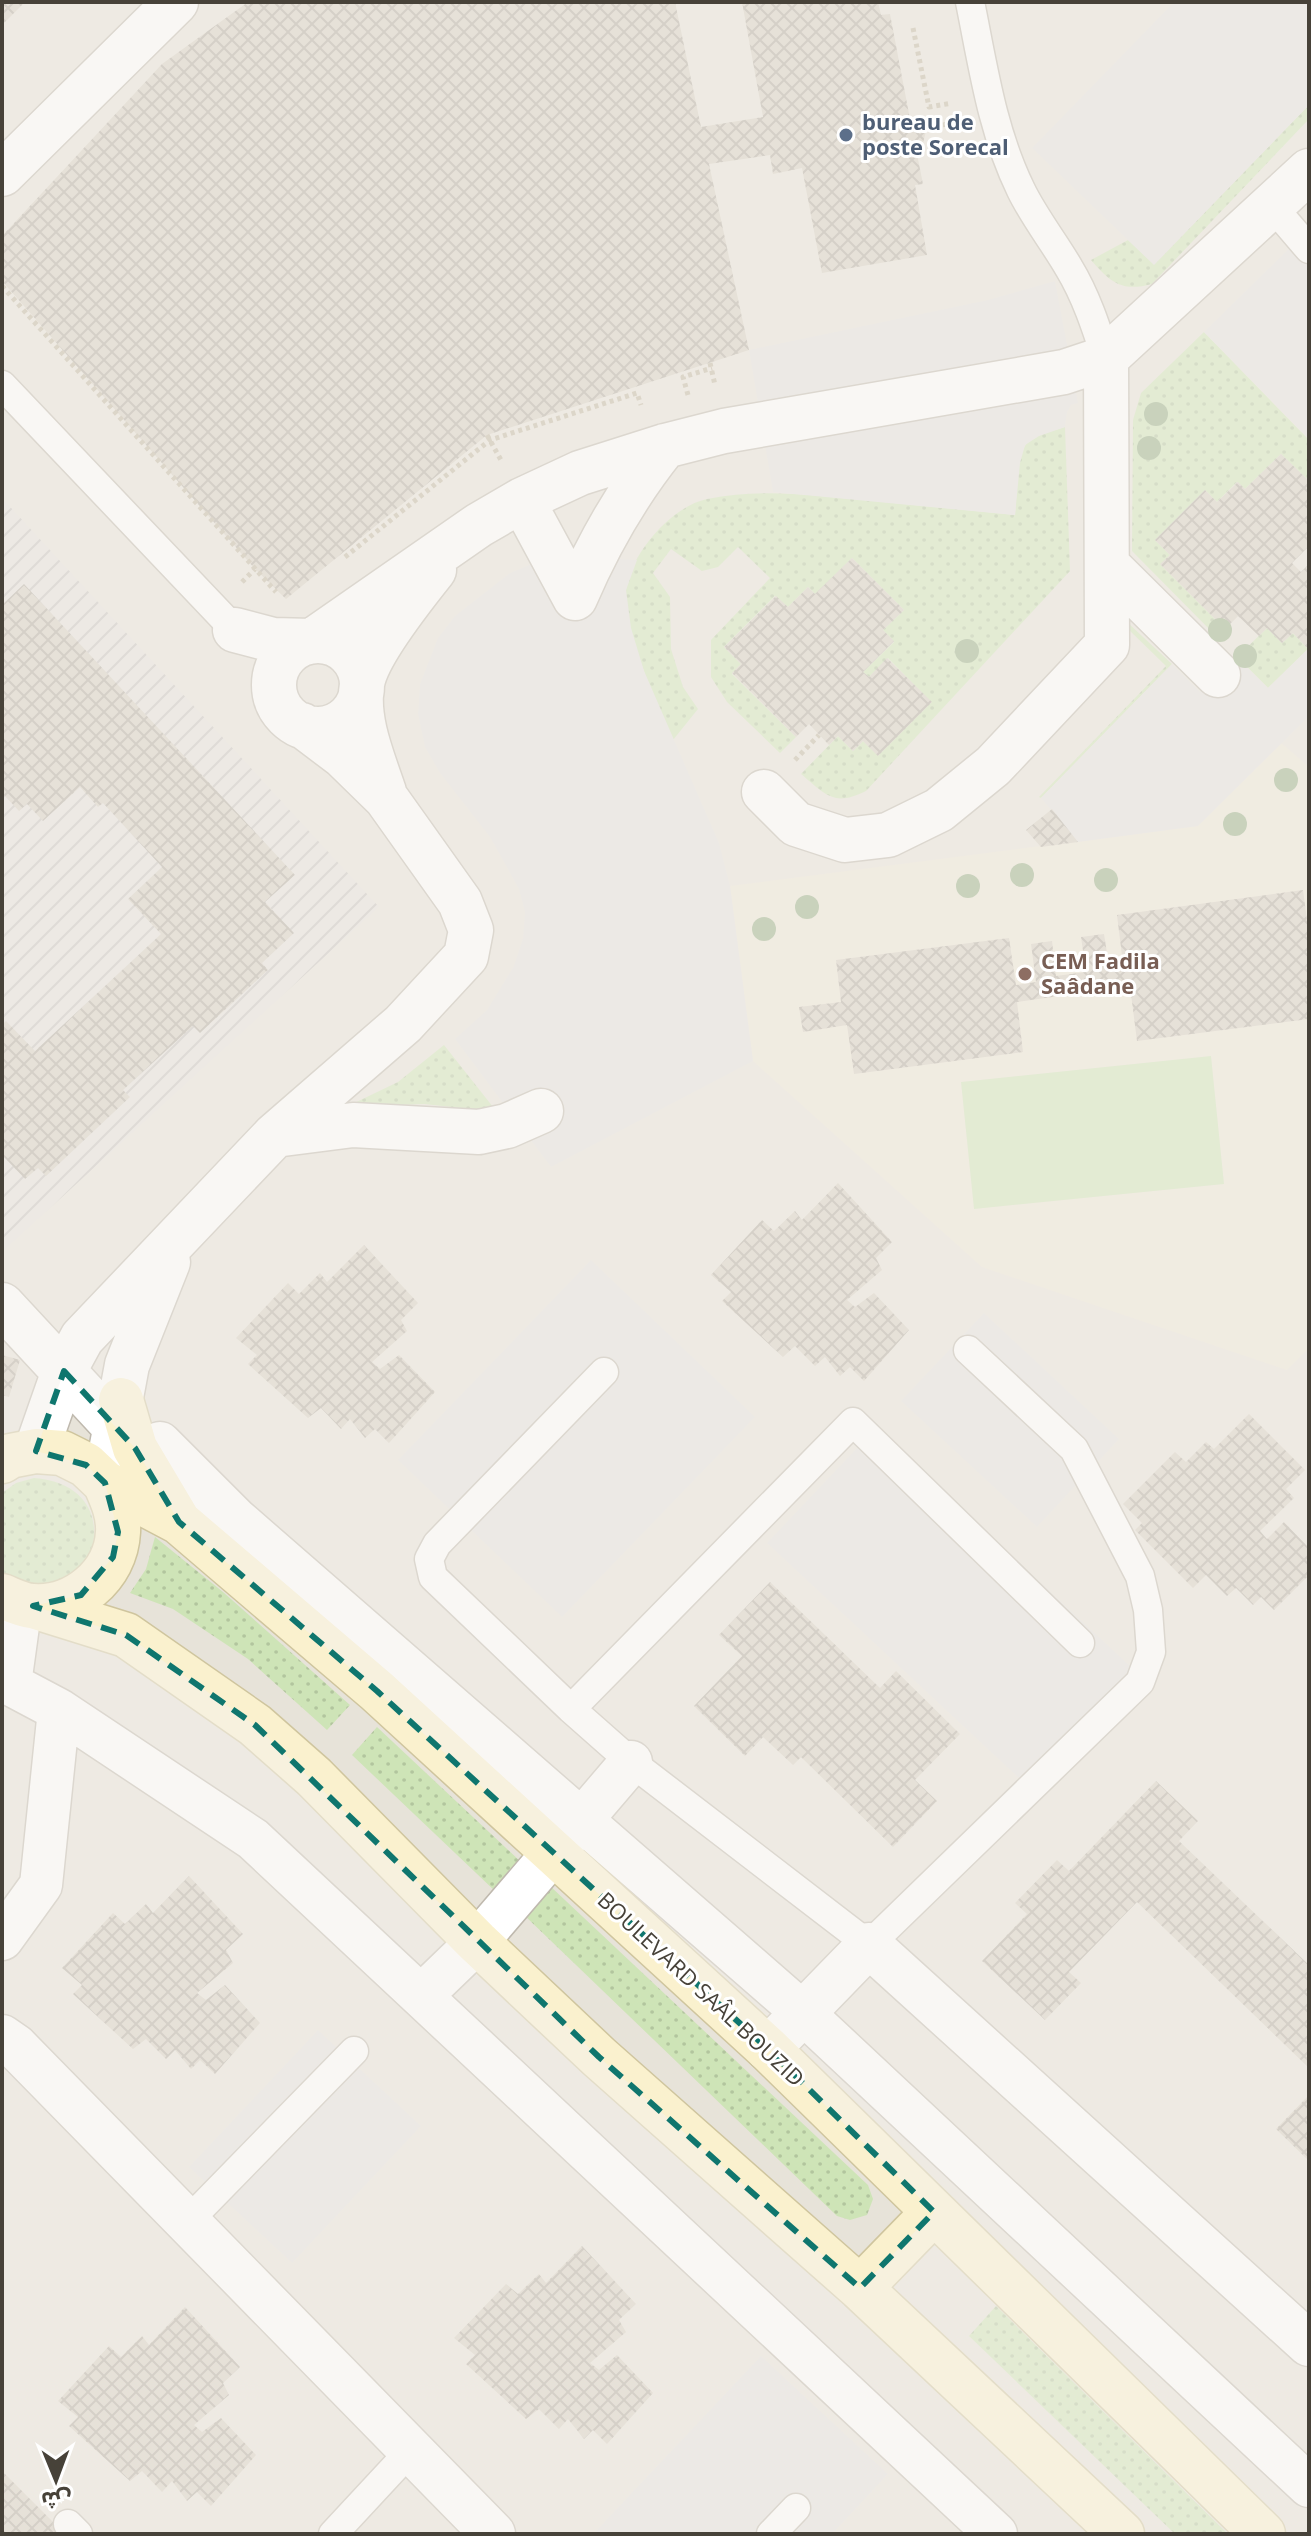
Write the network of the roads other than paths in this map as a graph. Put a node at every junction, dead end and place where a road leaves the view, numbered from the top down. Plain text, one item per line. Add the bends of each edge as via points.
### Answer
1 (176, 2) edge
2 (970, 2) edge
3 (1309, 171) edge
4 (2, 174) edge
5 (1273, 207) junction
6 (1309, 249) edge
7 (1106, 358) junction
8 (2, 385) edge
9 (655, 431) junction
10 (522, 500) junction
11 (456, 542) junction
12 (1109, 567) junction
13 (235, 630) junction
14 (312, 641) junction
15 (1218, 675) dead end
16 (362, 683) junction
17 (288, 710) junction
18 (778, 778) road end
19 (386, 798) junction
20 (541, 1111) dead end
21 (275, 1135) junction
22 (180, 1234) junction
23 (17, 1320) edge
24 (968, 1350) dead end
25 (73, 1354) junction
26 (604, 1372) dead end
27 (133, 1429) junction
28 (12, 1456) edge
29 (105, 1483) junction
30 (179, 1522) junction
31 (18, 1602) edge
32 (1080, 1643) dead end
33 (571, 1709) junction
34 (59, 1710) junction
35 (631, 1762) junction
36 (566, 1836) junction
37 (2, 1939) edge
38 (477, 1942) junction
39 (869, 1945) junction
40 (421, 1996) junction
41 (802, 2012) junction
42 (2, 2037) edge
43 (768, 2049) junction
44 (354, 2051) dead end
45 (934, 2212) junction
46 (187, 2222) junction
47 (860, 2288) junction
48 (1306, 2335) edge
49 (411, 2450) junction
50 (1309, 2486) edge
51 (796, 2508) dead end
52 (478, 2529) edge
53 (333, 2534) edge
54 (771, 2534) edge
55 (996, 2534) edge
56 (1122, 2534) edge
57 (1263, 2534) edge

1 - 4 street
2 - 7 lane via 1005,153 1022,192 1071,271
3 - 5 street
5 - 6 lane
5 - 7 street
7 - 9 street via 1064,372 724,431
7 - 12 street
8 - 13 lane
9 - 10 street
9 - 10 street via 636,482 575,598
10 - 11 street
11 - 14 street
11 - 16 street via 378,648
12 - 15 street
12 - 18 street via 1107,645 993,766 939,810 888,835 845,840 796,824
13 - 14 street via 273,640
13 - 17 street
14 - 16 street via 340,647 351,656
14 - 17 street via 297,646 278,667
16 - 17 street via 353,711 329,727 315,728
16 - 19 street via 368,745
17 - 19 street
19 - 21 street via 460,902 471,930 466,956 403,1024
20 - 21 street via 479,1132 353,1125
21 - 22 street
22 - 25 street
22 - 27 street via 127,1365
23 - 25 street
24 - 39 lane via 1074,1449 1140,1576 1151,1652 1140,1682
25 - 27 street
25 - 28 street
26 - 33 lane via 437,1544 429,1559 433,1577
27 - 29 street
27 - 30 main road
27 - 36 street via 236,1519
28 - 29 main road, BOULEVARD SAÂL BOUZID via 62,1453
29 - 30 main road, BOULEVARD SAÂL BOUZID
29 - 31 main road via 116,1508 118,1532 113,1557 100,1578 81,1595 58,1604
30 - 36 main road, BOULEVARD SAÂL BOUZID via 377,1691
31 - 34 street via 10,1684
31 - 38 main road via 126,1635 255,1725 314,1777
32 - 33 lane via 853,1422
33 - 35 lane
34 - 37 street via 41,1885
34 - 40 street via 253,1839
35 - 36 street
35 - 39 lane
36 - 38 street
36 - 41 street
36 - 43 main road, BOULEVARD SAÂL BOUZID
38 - 40 street
38 - 47 main road
39 - 41 street
39 - 48 street
40 - 55 street
41 - 43 street
41 - 50 street
42 - 46 street
43 - 45 main road, BOULEVARD SAÂL BOUZID
44 - 46 lane
45 - 47 main road
45 - 57 main road, BOULEVARD SAÂL BOUZID
46 - 49 street
47 - 56 main road
49 - 52 street
49 - 53 lane
51 - 54 lane

